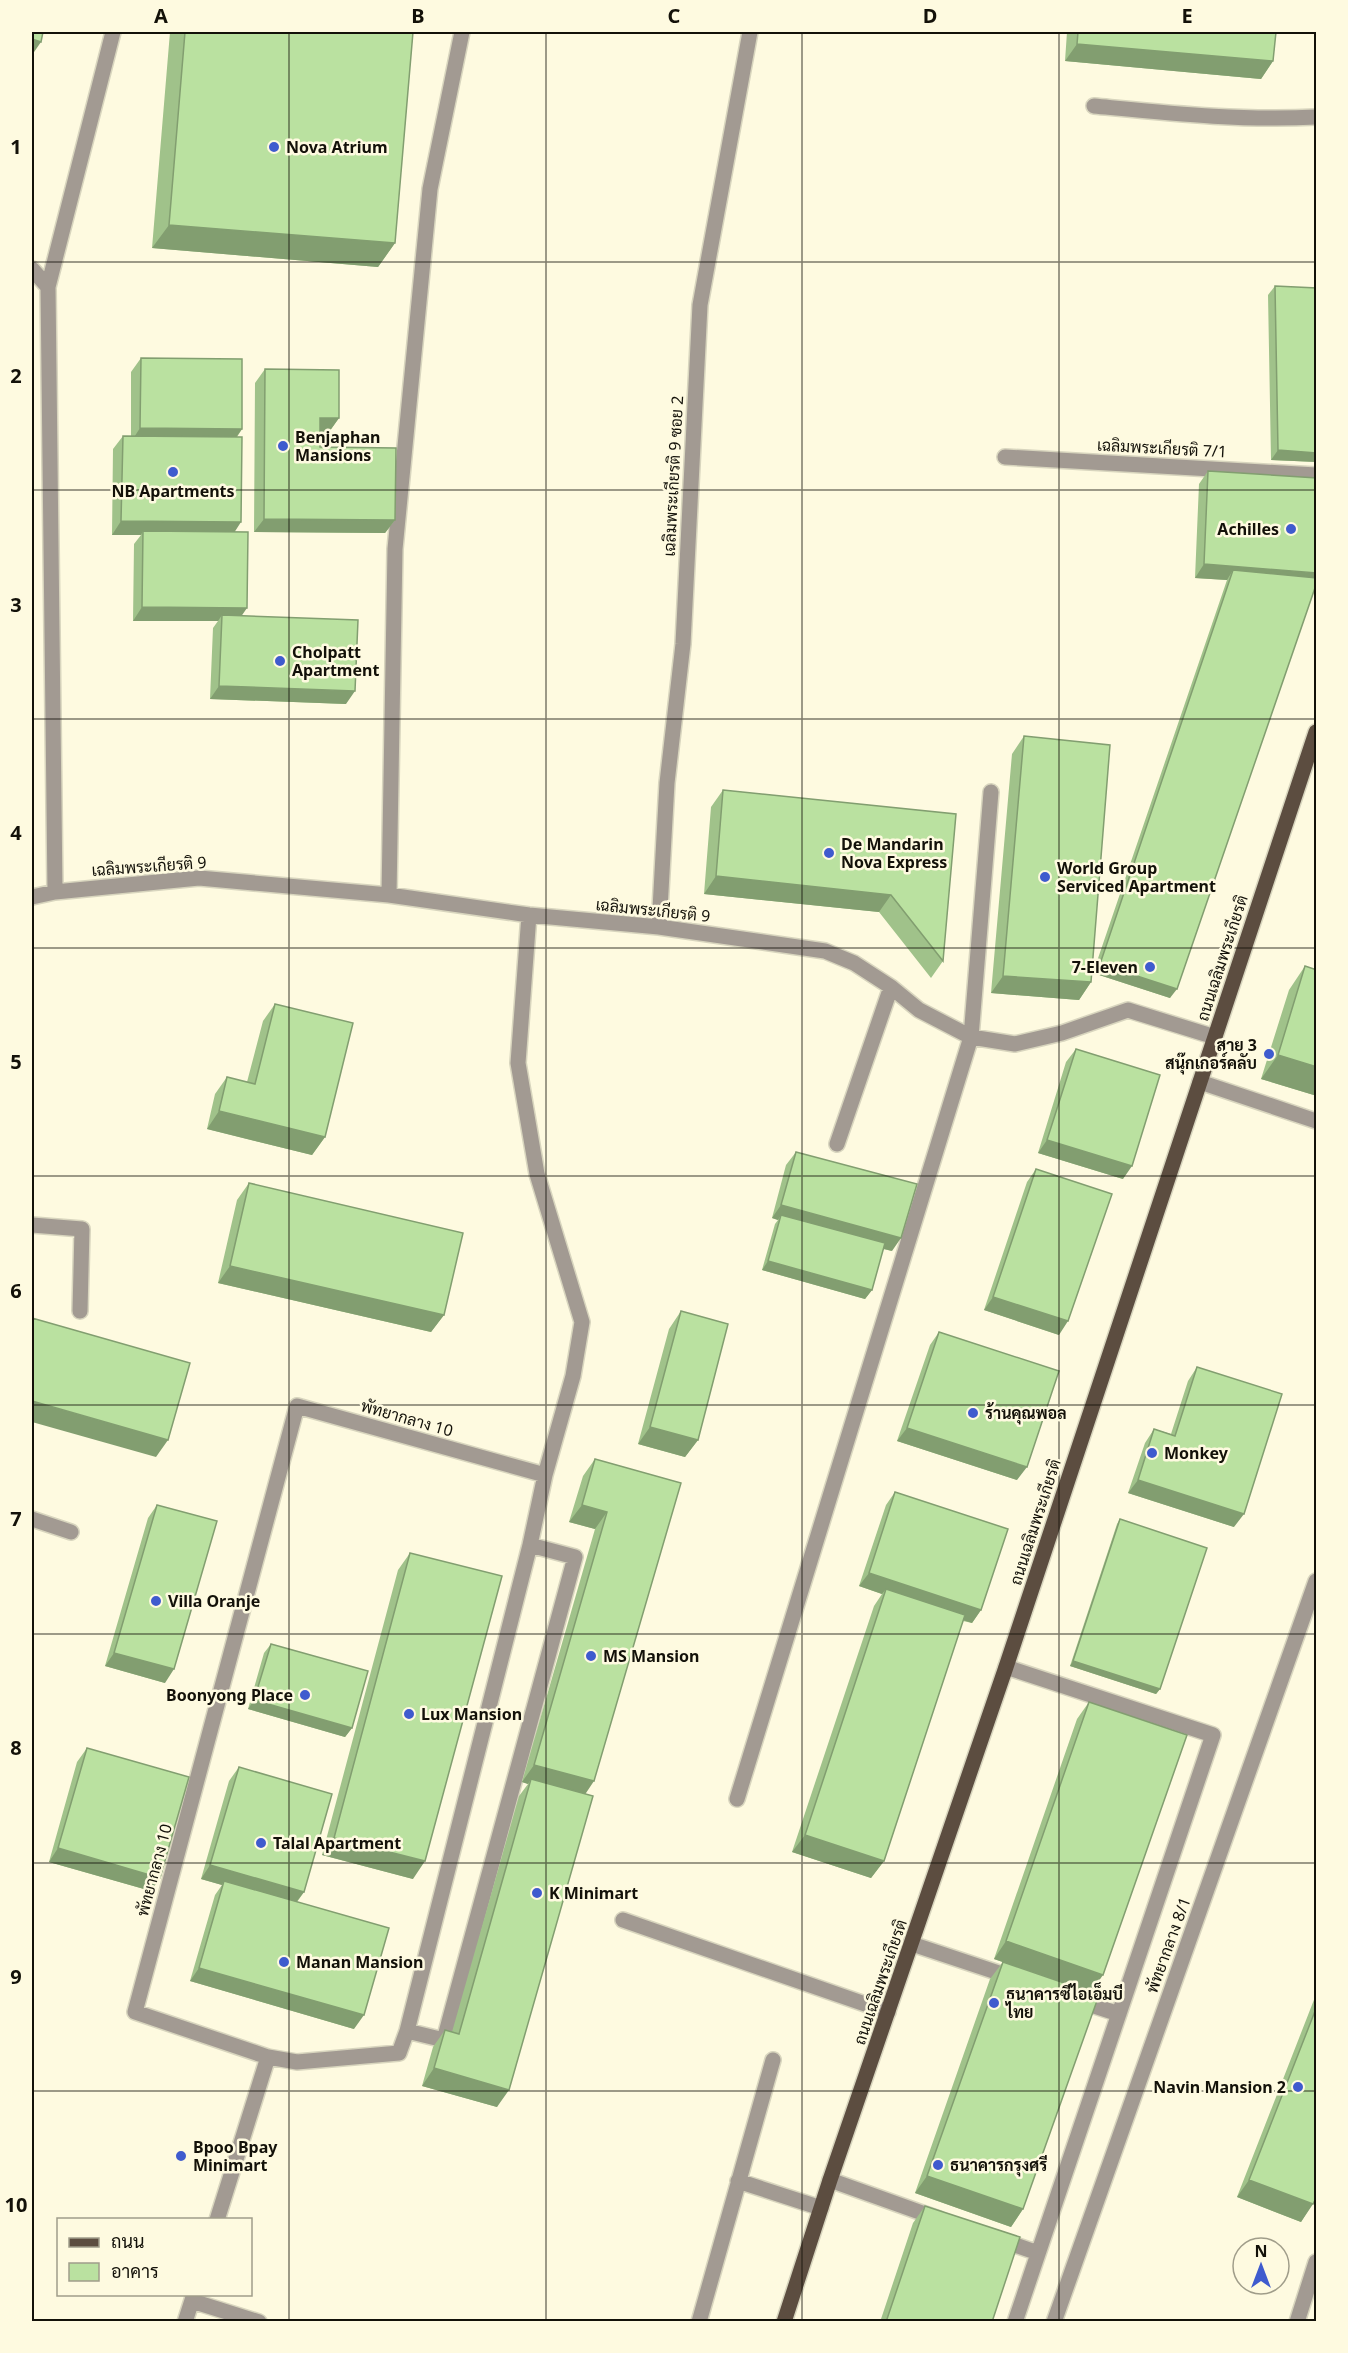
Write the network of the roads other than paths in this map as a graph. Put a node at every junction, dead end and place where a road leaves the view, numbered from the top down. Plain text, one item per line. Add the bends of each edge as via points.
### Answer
1 (113, 32) edge
2 (462, 32) edge
3 (750, 32) edge
4 (1094, 106) dead end
5 (1317, 117) edge
6 (32, 270) edge
7 (48, 287) junction
8 (1005, 457) dead end
9 (1317, 475) edge
10 (1317, 732) edge
11 (991, 792) dead end
12 (55, 892) junction
13 (389, 895) junction
14 (32, 897) edge
15 (529, 915) junction
16 (659, 927) junction
17 (891, 987) junction
18 (1215, 1037) junction
19 (971, 1038) junction
20 (1200, 1082) junction
21 (1317, 1121) edge
22 (837, 1144) dead end
23 (32, 1225) edge
24 (80, 1311) dead end
25 (545, 1475) junction
26 (32, 1519) edge
27 (71, 1532) dead end
28 (530, 1545) junction
29 (1317, 1581) edge
30 (1006, 1667) junction
31 (737, 1799) dead end
32 (624, 1920) dead end
33 (912, 1944) junction
34 (1032, 1985) edge
35 (1064, 1996) edge
36 (888, 2012) junction
37 (1119, 2014) junction
38 (407, 2031) junction
39 (268, 2057) junction
40 (773, 2060) dead end
41 (830, 2180) junction
42 (738, 2181) junction
43 (821, 2208) junction
44 (218, 2218) edge
45 (950, 2223) edge
46 (983, 2234) edge
47 (1038, 2253) junction
48 (1317, 2262) edge
49 (193, 2298) edge
50 (185, 2322) edge
51 (259, 2322) edge
52 (699, 2322) edge
53 (784, 2322) edge
54 (1015, 2322) edge
55 (1054, 2322) edge
56 (1297, 2322) edge

1 - 7 street
2 - 13 street via 430,189 395,549
3 - 16 street, เฉลิมพระเกียรติ 9 ซอย 2 via 700,305 683,644 667,783
4 - 5 street via 1210,116
6 - 7 street
7 - 12 street
8 - 9 street, เฉลิมพระเกียรติ 7/1
10 - 18 main road, ถนนเฉลิมพระเกียรติ
11 - 19 street
12 - 13 street, เฉลิมพระเกียรติ 9 via 199,878
12 - 14 street, เฉลิมพระเกียรติ 9
13 - 15 street, เฉลิมพระเกียรติ 9
15 - 16 street, เฉลิมพระเกียรติ 9
15 - 25 street via 518,1064 537,1174 582,1322 573,1376
16 - 17 street, เฉลิมพระเกียรติ 9 via 825,951 854,963
17 - 19 street, เฉลิมพระเกียรติ 9 via 919,1010
17 - 22 street
18 - 19 street, เฉลิมพระเกียรติ 9 via 1128,1010 1062,1033 1015,1044
18 - 20 main road, ถนนเฉลิมพระเกียรติ
19 - 31 street
20 - 21 street
20 - 30 main road, ถนนเฉลิมพระเกียรติ
23 - 24 street via 82,1229
25 - 28 street, พัทยากลาง 10
25 - 39 street, พัทยากลาง 10 via 297,1406 135,2012
26 - 27 street
28 - 38 street, พัทยากลาง 10
28 - 38 street via 575,1557 444,2040
29 - 55 street, พัทยากลาง 8/1
30 - 33 main road, ถนนเฉลิมพระเกียรติ
30 - 37 street via 1214,1735
32 - 36 street
33 - 34 street
33 - 36 main road, ถนนเฉลิมพระเกียรติ
35 - 37 street
36 - 41 main road, ถนนเฉลิมพระเกียรติ
37 - 47 street
38 - 39 street, พัทยากลาง 10 via 399,2053 297,2062
39 - 44 street
40 - 42 street
41 - 43 main road, ถนนเฉลิมพระเกียรติ
41 - 45 street
42 - 43 street
42 - 52 street
43 - 53 main road, ถนนเฉลิมพระเกียรติ
46 - 47 street
47 - 54 street
48 - 56 street
49 - 50 street
49 - 51 street

